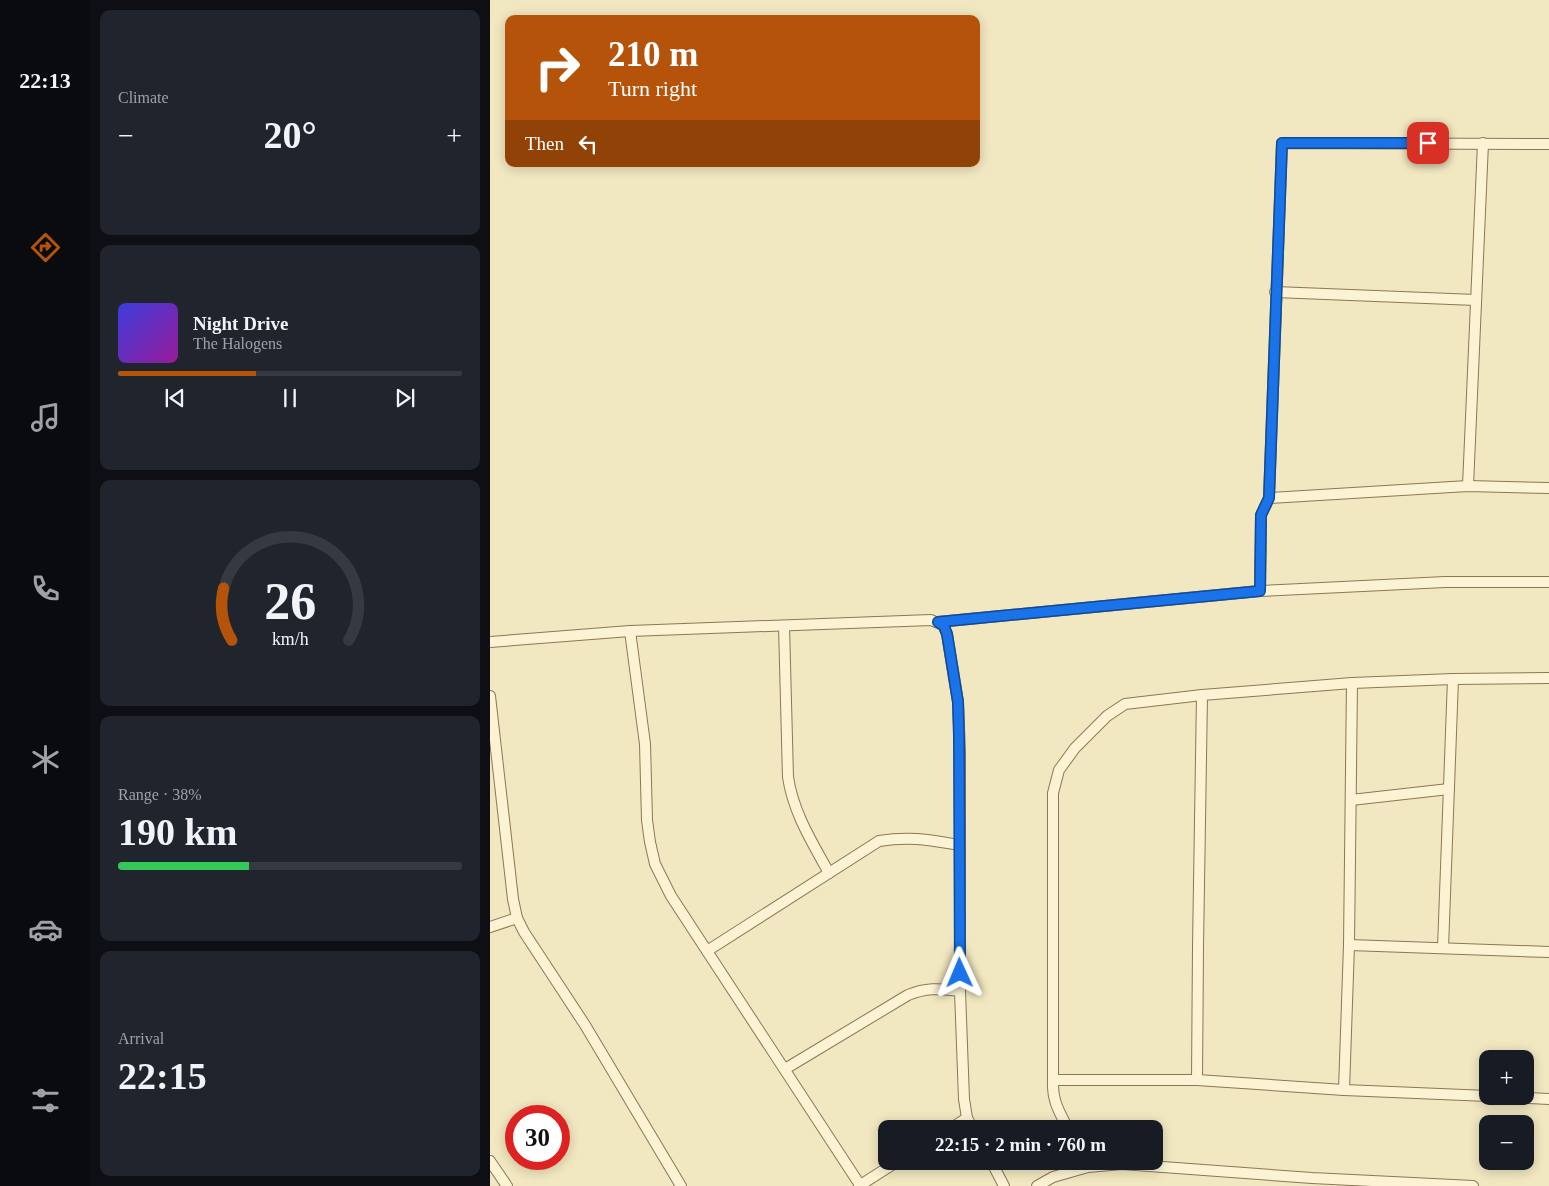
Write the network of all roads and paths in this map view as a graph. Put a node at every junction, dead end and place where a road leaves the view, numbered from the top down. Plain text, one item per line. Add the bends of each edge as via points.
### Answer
1 (1483, 143) junction
2 (1549, 144) edge
3 (1275, 292) junction
4 (1476, 300) junction
5 (1468, 486) junction
6 (1549, 488) edge
7 (1269, 498) junction
8 (1549, 582) edge
9 (1260, 591) junction
10 (938, 622) junction
11 (784, 626) junction
12 (630, 631) junction
13 (490, 642) edge
14 (1452, 678) junction
15 (1549, 678) edge
16 (1352, 683) junction
17 (1202, 695) junction
18 (490, 696) edge
19 (491, 725) edge
20 (1449, 789) junction
21 (1350, 800) junction
22 (960, 845) junction
23 (828, 873) junction
24 (517, 918) junction
25 (490, 927) edge
26 (1348, 945) junction
27 (1443, 948) junction
28 (707, 951) junction
29 (1549, 952) edge
30 (960, 991) junction
31 (785, 1069) junction
32 (1053, 1080) junction
33 (1197, 1080) junction
34 (1344, 1090) junction
35 (1479, 1096) edge
36 (1534, 1097) edge
37 (1549, 1098) edge
38 (967, 1118) joint
39 (964, 1120) edge
40 (1063, 1120) edge
41 (490, 1161) edge
42 (1163, 1167) edge
43 (884, 1170) edge
44 (996, 1170) edge
45 (1072, 1170) edge
46 (860, 1185) edge
47 (507, 1186) edge
48 (681, 1186) edge
49 (1004, 1186) edge
50 (1037, 1186) edge
51 (1473, 1186) edge

1 - 2 street
1 - 3 street via 1282,143
1 - 4 street
3 - 4 street
3 - 7 street
4 - 5 street
5 - 6 street
5 - 7 street
7 - 9 street via 1261,515
8 - 9 street via 1444,582
9 - 10 street
10 - 11 street
10 - 22 street via 947,634 958,702
11 - 12 street
11 - 23 street via 790,793 796,812
12 - 13 street
12 - 28 street via 645,744 650,842 671,896
14 - 15 street
14 - 16 street
14 - 20 street
16 - 17 street
16 - 21 street
17 - 32 street via 1125,704 1086,736 1058,770 1053,793
17 - 33 street
18 - 19 street
19 - 24 street
20 - 21 street
20 - 27 street
21 - 26 street
22 - 23 street via 917,838 879,841
22 - 30 street
23 - 28 street
24 - 25 street
24 - 48 street
26 - 27 street
26 - 34 street
27 - 29 street
28 - 31 street
30 - 31 street via 934,988 908,995
30 - 38 street
31 - 46 street
32 - 33 street
32 - 40 street via 1054,1102
33 - 34 street
34 - 35 street
36 - 37 street
38 - 39 street
41 - 47 street
42 - 51 street
43 - 46 street
44 - 49 street
45 - 50 street

